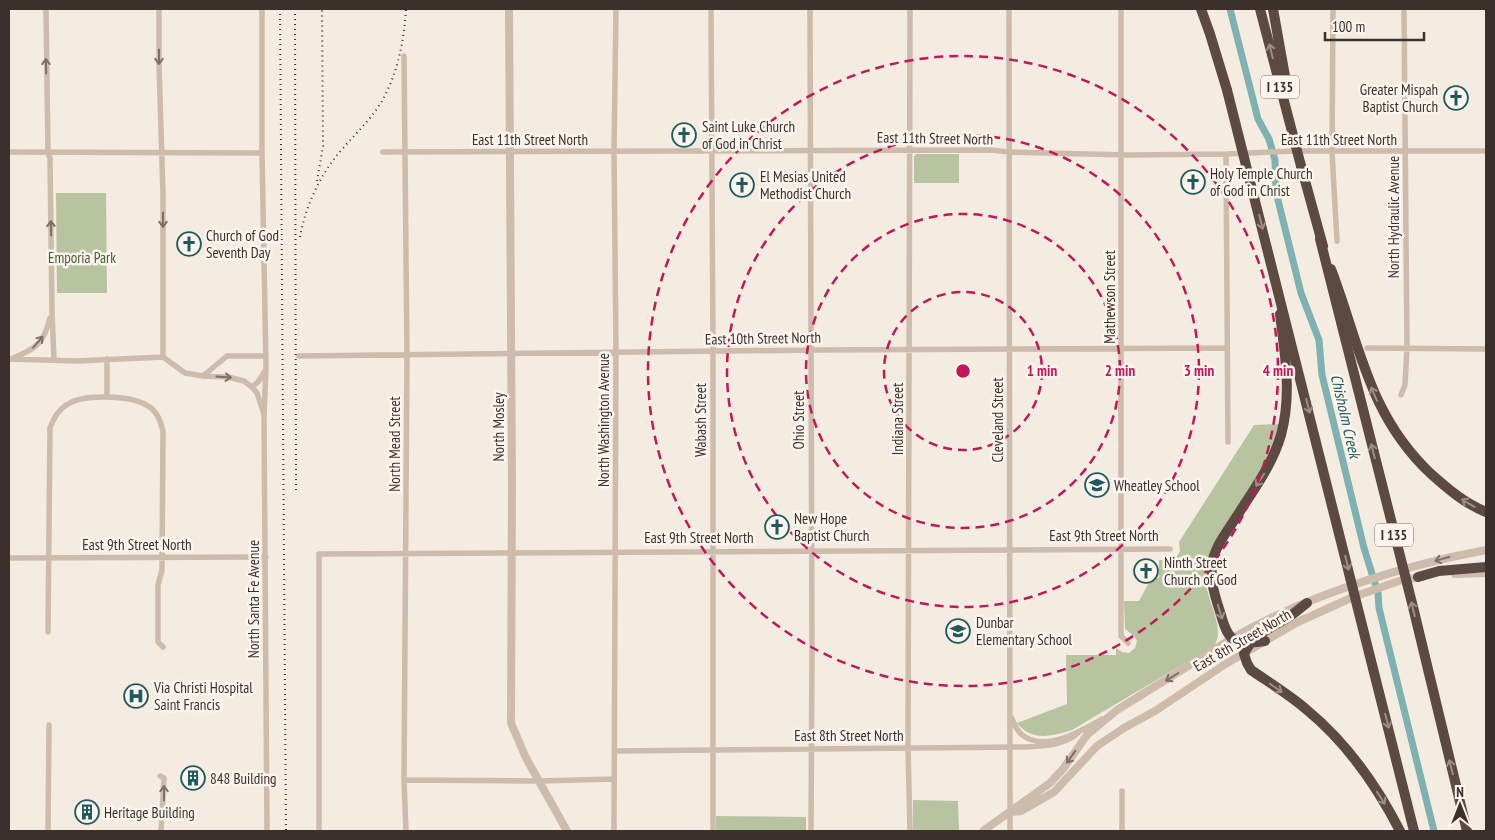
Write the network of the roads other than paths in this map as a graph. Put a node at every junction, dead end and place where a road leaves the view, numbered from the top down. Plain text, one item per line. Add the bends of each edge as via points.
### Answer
1 (46, 9) edge
2 (159, 9) edge
3 (262, 9) edge
4 (509, 9) edge
5 (616, 9) edge
6 (711, 9) edge
7 (810, 9) edge
8 (910, 9) edge
9 (1008, 9) edge
10 (1121, 9) edge
11 (1200, 9) edge
12 (1207, 9) edge
13 (1260, 9) edge
14 (1274, 9) edge
15 (1333, 9) edge
16 (1404, 9) edge
17 (404, 56) dead end
18 (1227, 90) junction
19 (712, 150) junction
20 (810, 150) junction
21 (910, 150) junction
22 (614, 151) junction
23 (1405, 151) junction
24 (1486, 151) edge
25 (9, 152) edge
26 (48, 152) junction
27 (383, 152) dead end
28 (510, 152) junction
29 (1009, 152) junction
30 (1332, 152) junction
31 (163, 153) junction
32 (262, 153) junction
33 (404, 153) junction
34 (1226, 154) junction
35 (1121, 155) junction
36 (1301, 166) junction
37 (1320, 239) junction
38 (1336, 241) dead end
39 (1274, 274) junction
40 (52, 311) junction
41 (1122, 348) junction
42 (1227, 348) junction
43 (1367, 348) dead end
44 (1406, 348) junction
45 (1010, 349) junction
46 (1486, 349) edge
47 (810, 350) junction
48 (910, 350) junction
49 (713, 351) junction
50 (616, 352) junction
51 (512, 354) junction
52 (265, 356) junction
53 (299, 356) dead end
54 (407, 356) junction
55 (163, 357) junction
56 (9, 359) edge
57 (107, 359) junction
58 (54, 360) junction
59 (266, 367) junction
60 (203, 376) junction
61 (252, 388) junction
62 (1401, 395) dead end
63 (106, 397) junction
64 (264, 416) junction
65 (1228, 442) dead end
66 (1486, 512) edge
67 (1122, 548) junction
68 (1010, 549) junction
69 (1170, 549) dead end
70 (909, 550) junction
71 (1486, 550) edge
72 (712, 551) junction
73 (811, 551) junction
74 (512, 552) junction
75 (616, 552) junction
76 (406, 553) junction
77 (162, 557) junction
78 (266, 557) junction
79 (9, 558) edge
80 (49, 558) junction
81 (1486, 567) edge
82 (1486, 573) edge
83 (1418, 577) junction
84 (1306, 603) junction
85 (48, 632) dead end
86 (1232, 639) junction
87 (1265, 641) junction
88 (1128, 643) dead end
89 (1250, 643) junction
90 (163, 647) dead end
91 (1244, 654) junction
92 (1117, 710) junction
93 (1010, 713) junction
94 (49, 725) dead end
95 (1079, 732) junction
96 (1009, 747) junction
97 (812, 748) junction
98 (908, 748) junction
99 (713, 750) junction
100 (615, 751) junction
101 (160, 776) dead end
102 (614, 779) junction
103 (404, 780) junction
104 (539, 781) junction
105 (1122, 791) dead end
106 (1010, 812) junction
107 (910, 830) edge
108 (48, 831) edge
109 (161, 831) edge
110 (267, 831) edge
111 (319, 831) edge
112 (406, 831) edge
113 (567, 831) edge
114 (614, 831) edge
115 (713, 831) edge
116 (811, 831) edge
117 (982, 831) edge
118 (1010, 831) edge
119 (1122, 831) edge
120 (1400, 831) edge
121 (1414, 831) edge
122 (1467, 831) edge

26 -> 1 street
2 -> 31 street
3 - 32 street, North Santa Fe Avenue
4 - 28 street, North Mosley
5 - 22 street, North Washington Avenue
6 - 19 street, Wabash Street
7 - 20 street, Ohio Street
8 - 21 street, Indiana Street
9 - 29 street, Cleveland Street
10 - 35 street, Mathewson Street
11 - 18 highway
12 - 18 highway
36 -> 13 highway, I 135, bridge
14 - 36 highway, bridge
15 - 30 street
16 - 23 street, North Hydraulic Avenue
17 - 33 street, North Mead Street
18 -> 39 highway, bridge
19 - 20 street, East 11th Street North
19 - 22 street, East 11th Street North
19 - 49 street, Wabash Street
20 - 21 street, East 11th Street North
20 - 47 street, Ohio Street
21 - 29 street, East 11th Street North
21 - 48 street, Indiana Street
22 - 28 street, East 11th Street North
22 - 50 street, North Washington Avenue
23 - 24 street, East 11th Street North
23 - 30 street, East 11th Street North
23 - 44 street, North Hydraulic Avenue
25 - 26 street
26 - 31 street
40 -> 26 street
27 - 33 street, East 11th Street North
28 - 33 street, East 11th Street North
28 - 51 street, North Mosley
29 - 35 street, East 11th Street North
29 - 45 street, Cleveland Street
30 - 34 street, East 11th Street North
30 - 38 street
31 - 32 street
31 -> 55 street
32 - 52 street, North Santa Fe Avenue
33 - 54 street, North Mead Street
34 - 35 street, East 11th Street North
34 - 42 street
35 - 41 street, Mathewson Street
36 - 37 highway, I 135
66 -> 37 highway, bridge via 1450,492 1416,460 1386,418 1368,380
122 -> 37 highway, I 135, bridge
39 -> 86 highway, bridge via 1287,374 1281,436 1268,468 1225,534 1212,566 1215,595 1226,631
39 -> 121 highway, bridge
56 -> 40 street via 30,352 41,342
40 - 58 street
41 - 42 street, East 10th Street North
41 - 45 street, East 10th Street North
41 - 67 street, Mathewson Street
42 - 65 street
43 - 44 street
44 - 46 street
44 - 62 street, North Hydraulic Avenue via 1405,385
45 - 48 street, East 10th Street North
45 - 68 street, Cleveland Street
47 - 48 street, East 10th Street North
47 - 49 street, East 10th Street North
47 - 73 street, Ohio Street
48 - 70 street, Indiana Street
49 - 50 street, East 10th Street North
49 - 72 street, Wabash Street
50 - 51 street, East 10th Street North
50 - 75 street, North Washington Avenue
51 - 54 street, East 10th Street North
51 - 74 street, North Mosley
52 - 59 street, North Santa Fe Avenue
52 - 60 street via 227,356
53 - 54 street, East 10th Street North
54 - 76 street, North Mead Street
55 - 57 street
55 - 60 street via 185,372
56 - 58 street
57 - 58 street
57 - 63 street
59 - 61 street
59 - 64 street, North Santa Fe Avenue
60 -> 61 street via 228,377 244,381
61 - 64 street via 260,399
63 - 77 street via 149,406 161,424
63 - 80 street via 66,404 50,428
64 - 78 street, North Santa Fe Avenue
67 - 68 street, East 9th Street North
67 - 69 street, East 9th Street North
67 - 88 street, Mathewson Street via 1121,636
68 - 70 street, East 9th Street North
68 - 93 street, Cleveland Street
70 - 73 street, East 9th Street North
70 - 98 street, Indiana Street
71 -> 84 street, East 8th Street North via 1399,571
72 - 73 street, East 9th Street North
72 - 75 street, East 9th Street North
72 - 99 street, Wabash Street
73 - 97 street, Ohio Street
74 - 75 street, East 9th Street North
74 - 76 street, East 9th Street North
74 - 104 street, North Mosley via 511,723
75 - 100 street, North Washington Avenue
76 - 103 street, North Mead Street
76 - 111 street, East 9th Street North via 319,554
77 - 78 street, East 9th Street North
77 - 80 street, East 9th Street North
77 - 90 street via 158,585 158,642
78 - 110 street, North Santa Fe Avenue
79 - 80 street, East 9th Street North
80 - 85 street
81 - 83 highway via 1439,571
82 - 83 street
83 - 87 street, East 8th Street North via 1357,596 1298,622
84 - 86 street, East 8th Street North
84 - 89 highway
86 - 89 highway
86 -> 92 street, East 8th Street North
87 - 89 highway
87 - 91 street, East 8th Street North
89 - 91 highway
91 - 106 street, East 8th Street North via 1108,737 1054,792 1021,811
91 -> 120 highway via 1251,670 1307,710 1342,744
92 - 95 street, East 8th Street North
92 -> 106 street via 1087,735 1050,783
93 - 95 street, East 8th Street North via 1020,733 1036,741
93 - 96 street, Cleveland Street
94 - 108 street
95 - 96 street, East 8th Street North via 1068,741
96 - 98 street, East 8th Street North
96 - 106 street, Cleveland Street
97 - 98 street, East 8th Street North
97 - 99 street, East 8th Street North
97 - 116 street, Ohio Street
98 - 107 street, Indiana Street
99 - 100 street, East 8th Street North
99 - 115 street, Wabash Street
100 - 102 street, North Washington Avenue
109 -> 101 street via 164,778
102 - 104 street
102 - 114 street, North Washington Avenue
103 - 104 street
103 - 112 street, North Mead Street
104 - 113 street, North Mosley
105 - 119 street
106 - 117 street
106 - 118 street, Cleveland Street

